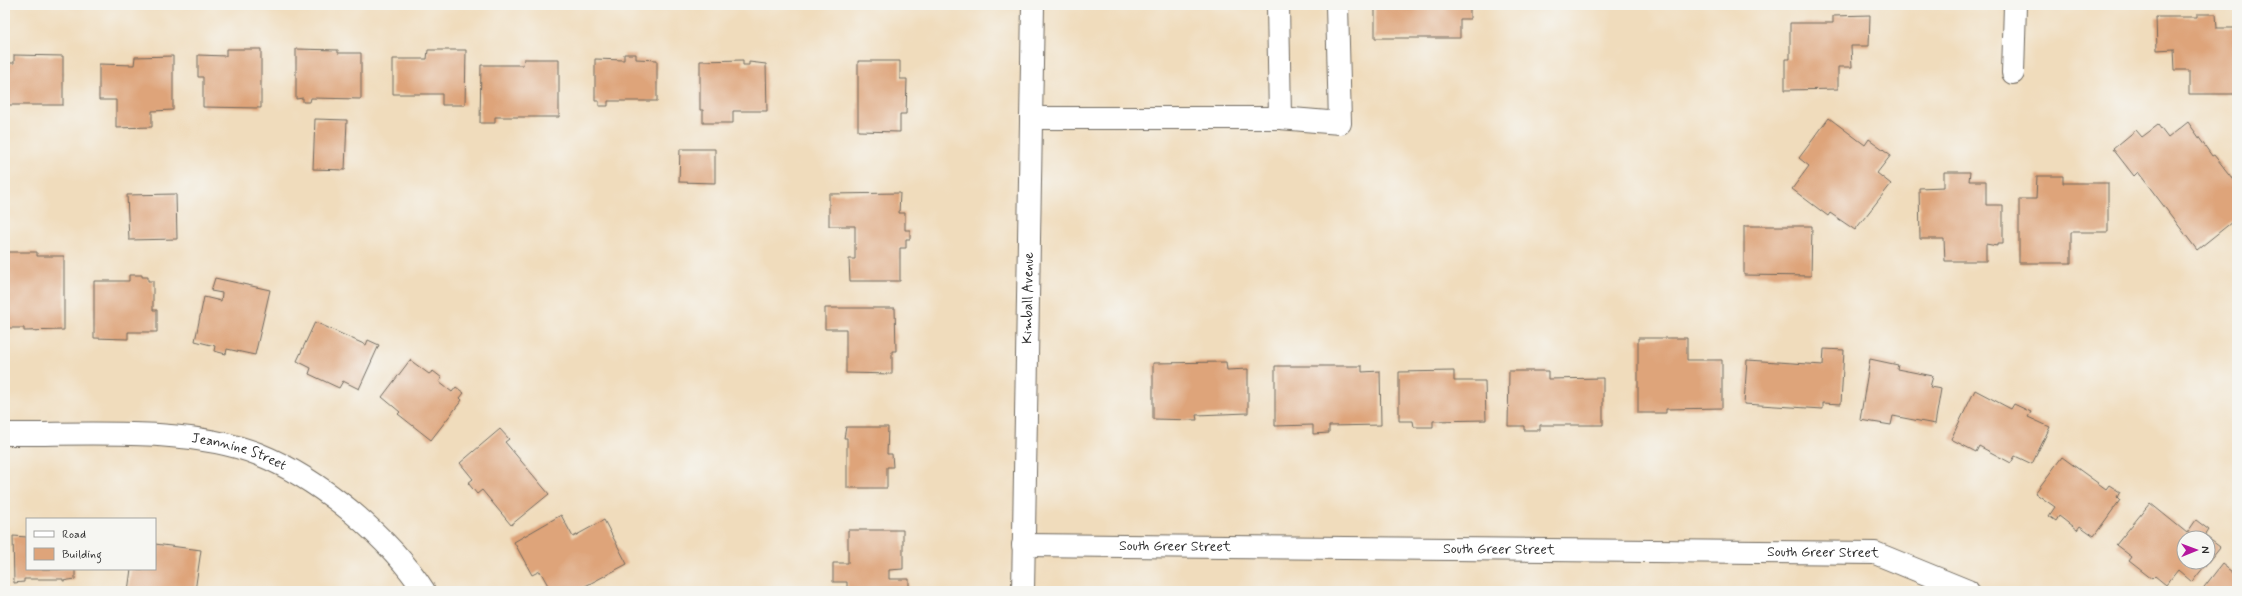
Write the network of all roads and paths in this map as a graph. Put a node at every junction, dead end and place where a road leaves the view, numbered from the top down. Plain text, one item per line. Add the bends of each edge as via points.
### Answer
1 (1033, 5) edge
2 (1278, 5) edge
3 (1338, 5) edge
4 (2015, 5) edge
5 (2013, 73) dead end
6 (1031, 118) junction
7 (1280, 118) junction
8 (5, 434) edge
9 (1023, 545) junction
10 (424, 590) edge
11 (1023, 591) edge
12 (1968, 591) edge

1 - 6 street, Kimball Avenue
2 - 7 street
3 - 7 street via 1340,123
4 - 5 street
6 - 7 street
6 - 9 street, Kimball Avenue
8 - 10 street, Jeannine Street via 172,437 216,443 257,454 296,472 334,498 372,529 401,559
9 - 11 street, Kimball Avenue
9 - 12 street, South Greer Street via 1875,554

